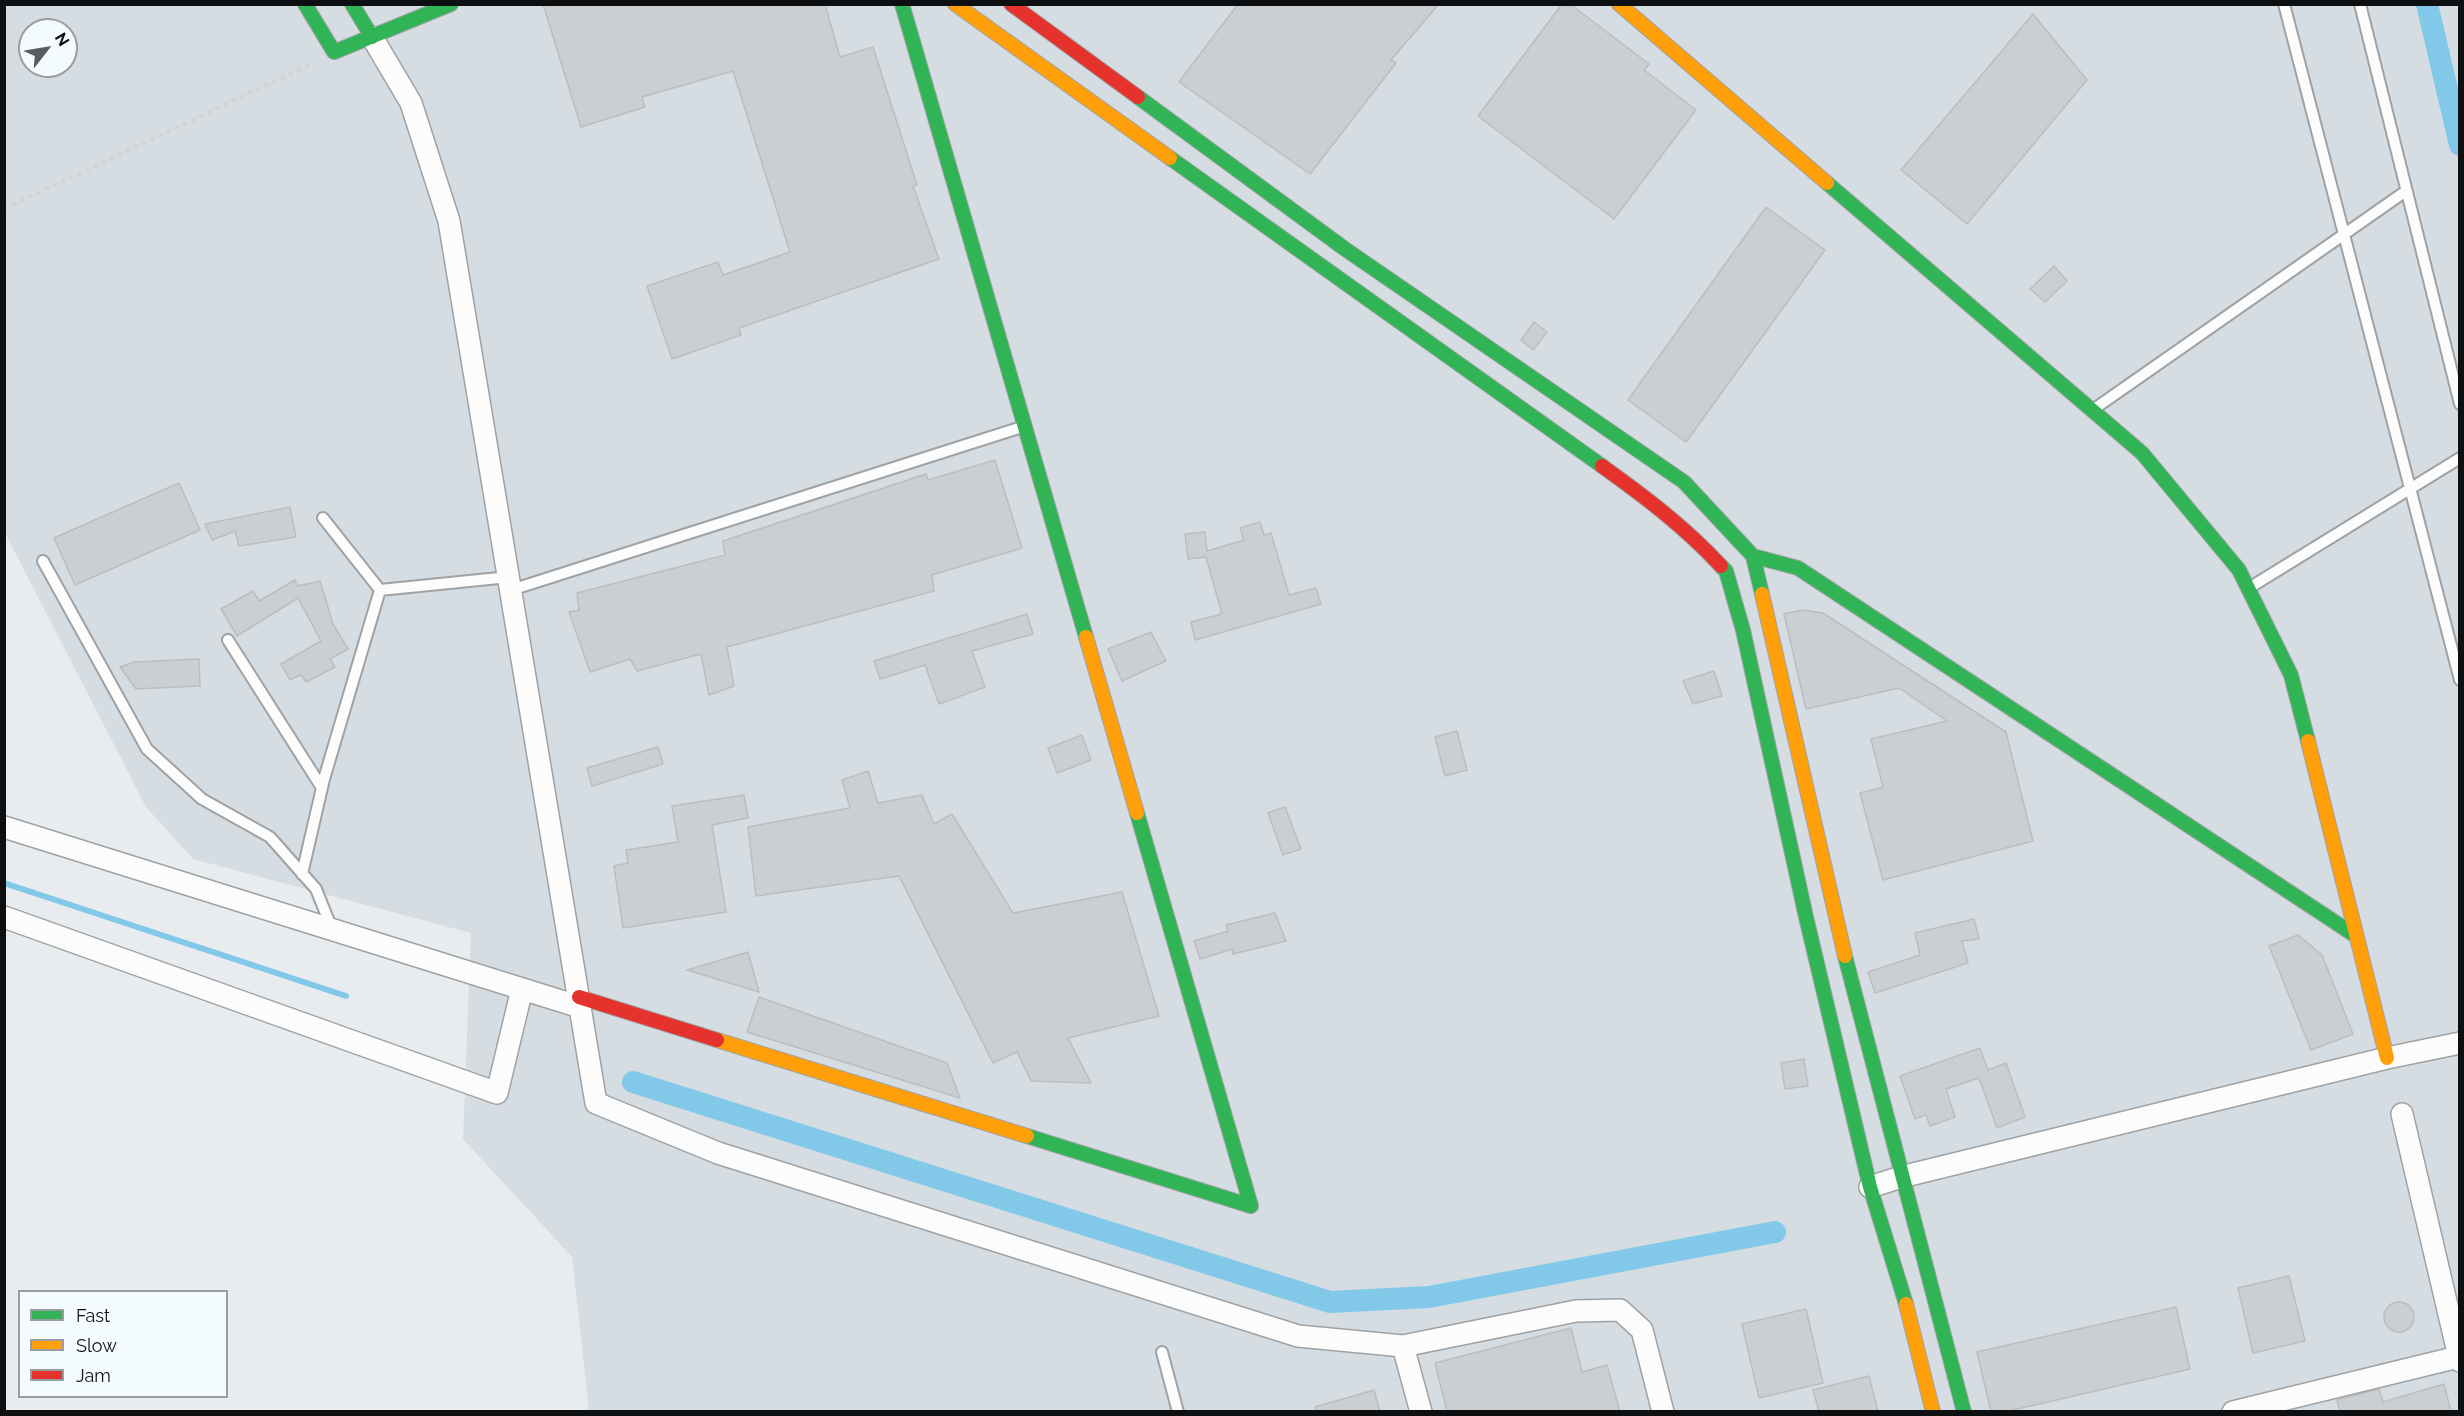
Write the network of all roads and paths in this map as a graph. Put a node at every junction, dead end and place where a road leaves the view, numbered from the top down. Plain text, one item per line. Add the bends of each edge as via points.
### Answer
1 (305, 4) edge
2 (352, 4) edge
3 (451, 4) edge
4 (902, 4) edge
5 (955, 4) edge
6 (1011, 4) edge
7 (1619, 4) edge
8 (2284, 4) edge
9 (2360, 4) edge
10 (372, 37) junction
11 (334, 52) junction
12 (2406, 191) junction
13 (4, 209) edge
14 (2343, 235) junction
15 (2460, 404) edge
16 (2092, 410) junction
17 (1025, 426) junction
18 (2460, 458) edge
19 (2409, 489) junction
20 (323, 518) dead end
21 (1753, 556) junction
22 (43, 561) dead end
23 (510, 583) junction
24 (2248, 588) junction
25 (380, 590) junction
26 (228, 640) dead end
27 (2460, 680) edge
28 (322, 788) junction
29 (4, 827) edge
30 (302, 873) junction
31 (4, 917) edge
32 (332, 930) junction
33 (2356, 936) junction
34 (522, 989) junction
35 (580, 1002) junction
36 (2460, 1043) edge
37 (2387, 1058) junction
38 (2402, 1114) dead end
39 (1901, 1177) junction
40 (1870, 1187) junction
41 (1403, 1346) junction
42 (1162, 1352) dead end
43 (2459, 1359) edge
44 (1178, 1412) edge
45 (1421, 1412) edge
46 (1663, 1412) edge
47 (1933, 1412) edge
48 (1964, 1412) edge
49 (2233, 1412) edge

1 - 11 street
2 - 10 street
3 - 10 street
4 - 17 street
5 - 40 street via 1656,504 1726,571 1743,630
6 - 21 street via 1345,249 1684,482
7 - 16 street
8 - 14 lane
9 - 12 lane
10 - 11 street
10 - 23 street via 411,103 449,221
11 - 13 path
12 - 14 lane
12 - 15 lane
14 - 16 lane
14 - 19 lane
16 - 24 street via 2142,453 2240,570
17 - 23 lane
17 - 35 street via 1251,1206
18 - 19 lane
19 - 24 lane
19 - 27 lane
20 - 25 lane
21 - 33 street via 1798,568
21 - 39 street via 1833,911
22 - 30 lane via 147,749 202,799 270,837
23 - 25 lane
23 - 35 street
24 - 33 street via 2291,675
25 - 28 lane
26 - 28 lane
28 - 30 lane
29 - 32 street
30 - 32 lane via 316,889
31 - 34 street via 497,1093
32 - 34 street
33 - 37 street
34 - 35 street
35 - 41 street via 596,1103 718,1153 1298,1336
36 - 37 street
37 - 39 street
38 - 43 street
39 - 40 street
39 - 48 street
40 - 47 street via 1898,1274
41 - 45 street
41 - 46 street via 1576,1311 1620,1310 1642,1330
42 - 44 lane
43 - 49 street

